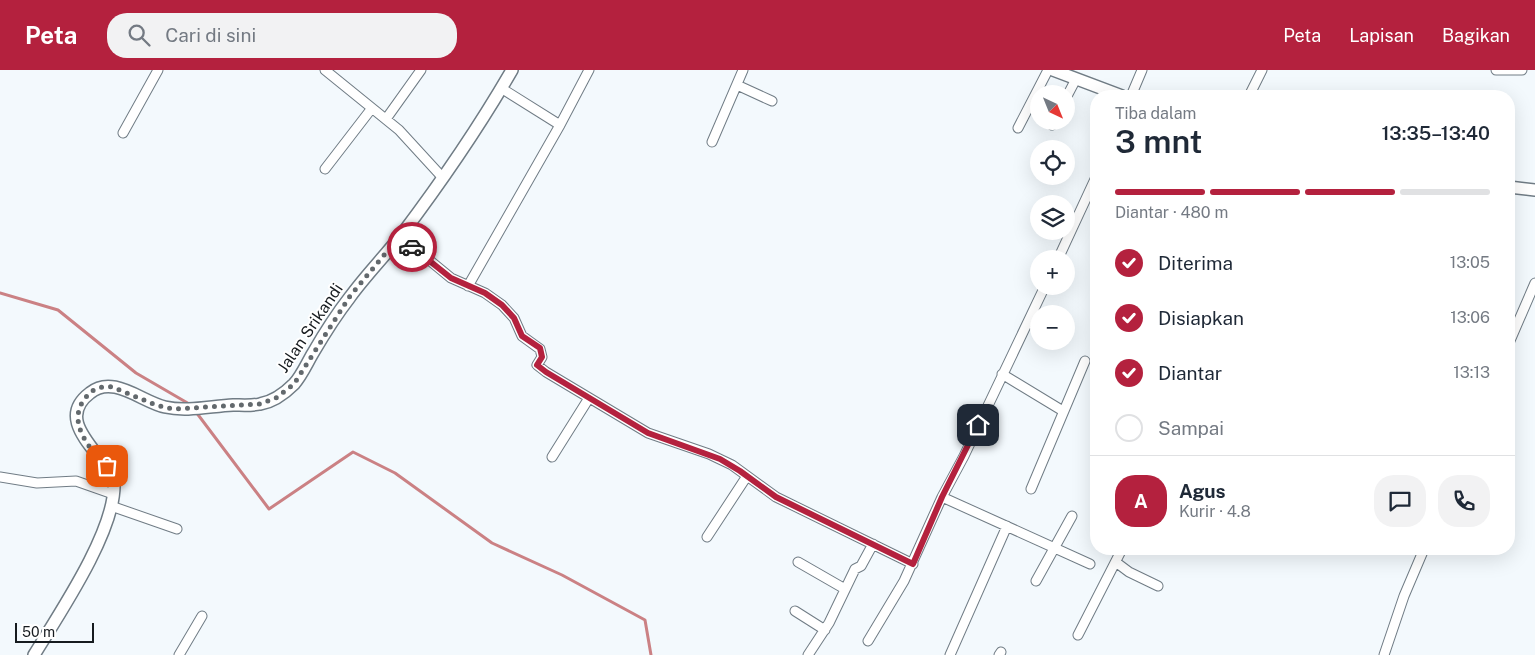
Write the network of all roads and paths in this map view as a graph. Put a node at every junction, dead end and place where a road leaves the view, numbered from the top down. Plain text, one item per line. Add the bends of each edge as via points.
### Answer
1 (158, 70) edge
2 (325, 70) edge
3 (421, 70) edge
4 (512, 70) edge
5 (589, 70) edge
6 (743, 70) edge
7 (1048, 70) edge
8 (1142, 70) edge
9 (1262, 70) edge
10 (1496, 70) edge
11 (1522, 70) edge
12 (1059, 71) edge
13 (1076, 80) junction
14 (737, 85) junction
15 (1073, 85) edge
16 (501, 88) junction
17 (1105, 90) edge
18 (1133, 90) edge
19 (1252, 90) edge
20 (772, 101) dead end
21 (372, 108) junction
22 (386, 118) junction
23 (560, 125) junction
24 (1018, 128) dead end
25 (123, 132) dead end
26 (712, 142) dead end
27 (324, 169) dead end
28 (443, 178) junction
29 (1515, 188) edge
30 (1090, 190) edge
31 (1535, 190) edge
32 (400, 236) junction
33 (1062, 250) edge
34 (1535, 282) edge
35 (468, 286) junction
36 (1041, 295) edge
37 (1515, 329) edge
38 (1085, 361) dead end
39 (1002, 374) junction
40 (588, 398) junction
41 (1062, 411) junction
42 (552, 457) dead end
43 (747, 476) junction
44 (0, 477) edge
45 (1031, 489) dead end
46 (113, 494) junction
47 (942, 497) junction
48 (111, 506) junction
49 (1072, 516) dead end
50 (1007, 526) junction
51 (177, 529) dead end
52 (706, 537) dead end
53 (873, 544) junction
54 (1055, 547) junction
55 (1120, 555) edge
56 (1421, 555) edge
57 (798, 562) dead end
58 (1117, 563) junction
59 (1090, 564) dead end
60 (911, 568) junction
61 (1036, 580) dead end
62 (1158, 586) dead end
63 (845, 589) junction
64 (795, 611) dead end
65 (202, 616) dead end
66 (825, 630) junction
67 (1078, 634) dead end
68 (868, 641) dead end
69 (34, 655) edge
70 (179, 655) edge
71 (808, 655) edge
72 (950, 655) edge
73 (1384, 655) edge

1 - 25 street
2 - 21 street
3 - 22 street
4 - 16 street, Jalan Srikandi
5 - 23 street
6 - 14 street
7 - 24 street
8 - 18 street
9 - 19 street
10 - 11 street
12 - 13 street
13 - 15 street
13 - 17 street
14 - 20 street
14 - 26 street
16 - 23 street
16 - 28 street, Jalan Srikandi
21 - 22 street
21 - 27 street
22 - 28 street
23 - 35 street
28 - 32 street, Jalan Srikandi
29 - 31 street
30 - 33 street
32 - 35 street via 443,272
32 - 46 street, Jalan Srikandi via 350,296 294,384 276,398 259,404 173,409 105,386 89,393 81,402 78,414 80,430 112,472
34 - 37 street
35 - 40 street via 494,298 514,318 522,336 540,348 542,357 537,365
36 - 39 street
38 - 41 street
39 - 41 street
39 - 47 street
40 - 42 street
40 - 43 street via 648,433 708,454
41 - 45 street
43 - 52 street
43 - 53 street via 776,497
44 - 46 street via 37,483 76,482
46 - 48 street, Jalan Srikandi
47 - 50 street
47 - 60 street
48 - 51 street
48 - 69 street, Jalan Srikandi via 87,562
49 - 54 street
50 - 54 street
50 - 72 street
53 - 60 street
53 - 63 street
54 - 59 street
54 - 61 street
55 - 58 street
56 - 73 street
57 - 63 street
58 - 62 street
58 - 67 street
60 - 68 street
63 - 66 street
64 - 66 street
65 - 70 street
66 - 71 street

